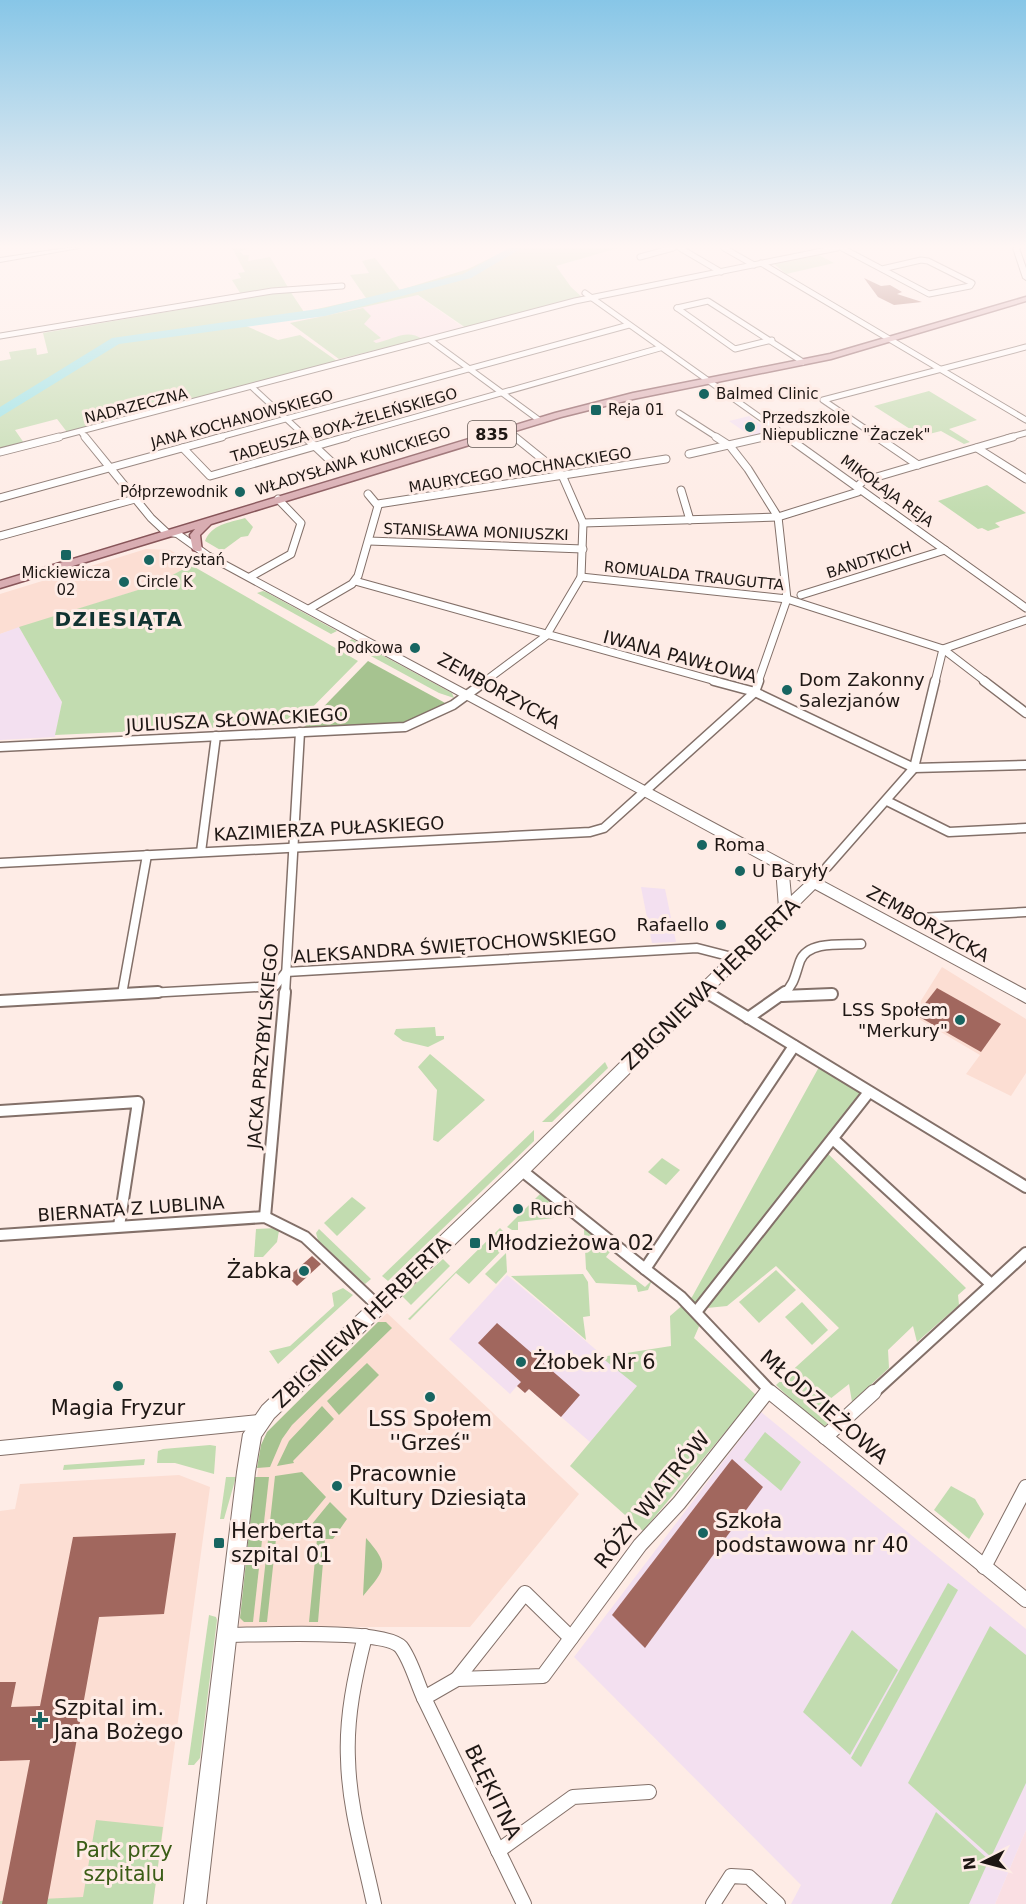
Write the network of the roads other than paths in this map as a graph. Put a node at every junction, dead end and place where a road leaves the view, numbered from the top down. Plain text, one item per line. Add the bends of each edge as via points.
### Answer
1 (442, 337) edge
2 (584, 337) edge
3 (644, 337) edge
4 (718, 337) edge
5 (767, 337) edge
6 (884, 337) edge
7 (900, 337) edge
8 (430, 340) junction
9 (772, 340) junction
10 (889, 340) junction
11 (1026, 347) edge
12 (660, 348) junction
13 (803, 362) junction
14 (469, 368) junction
15 (938, 369) junction
16 (710, 381) junction
17 (253, 388) junction
18 (501, 393) junction
19 (679, 412) dead end
20 (286, 419) junction
21 (539, 420) junction
22 (1026, 420) edge
23 (506, 430) junction
24 (81, 432) junction
25 (782, 433) junction
26 (1026, 433) edge
27 (314, 446) junction
28 (730, 447) junction
29 (183, 448) junction
30 (977, 448) junction
31 (0, 452) edge
32 (689, 454) dead end
33 (666, 459) dead end
34 (918, 465) junction
35 (110, 467) junction
36 (338, 468) dead end
37 (562, 475) junction
38 (1026, 479) edge
39 (858, 486) junction
40 (681, 490) dead end
41 (368, 494) dead end
42 (0, 498) edge
43 (135, 499) junction
44 (278, 499) junction
45 (378, 504) junction
46 (778, 517) junction
47 (208, 520) junction
48 (690, 520) junction
49 (583, 523) junction
50 (167, 533) junction
51 (0, 536) edge
52 (369, 541) junction
53 (583, 549) junction
54 (198, 550) junction
55 (945, 550) junction
56 (250, 577) junction
57 (581, 577) junction
58 (0, 578) edge
59 (355, 581) junction
60 (0, 585) edge
61 (801, 595) dead end
62 (787, 600) junction
63 (1026, 608) edge
64 (309, 609) junction
65 (1026, 620) edge
66 (546, 636) junction
67 (943, 649) junction
68 (755, 692) junction
69 (467, 695) junction
70 (1026, 713) edge
71 (300, 732) junction
72 (216, 736) junction
73 (0, 747) edge
74 (1026, 765) edge
75 (914, 768) junction
76 (646, 792) junction
77 (887, 801) junction
78 (1026, 828) edge
79 (294, 847) junction
80 (201, 852) junction
81 (147, 855) junction
82 (0, 864) edge
83 (782, 865) junction
84 (827, 867) dead end
85 (814, 882) junction
86 (786, 908) junction
87 (1026, 912) edge
88 (920, 918) dead end
89 (861, 944) dead end
90 (736, 958) junction
91 (286, 972) junction
92 (704, 991) junction
93 (122, 994) junction
94 (832, 994) dead end
95 (782, 996) junction
96 (1026, 997) edge
97 (0, 1001) edge
98 (748, 1018) junction
99 (794, 1046) junction
100 (869, 1092) junction
101 (0, 1112) edge
102 (833, 1139) junction
103 (521, 1170) junction
104 (1026, 1187) edge
105 (265, 1217) junction
106 (119, 1226) junction
107 (0, 1235) edge
108 (1026, 1252) edge
109 (645, 1269) junction
110 (991, 1284) junction
111 (378, 1306) junction
112 (696, 1312) junction
113 (768, 1390) junction
114 (260, 1422) junction
115 (825, 1437) junction
116 (0, 1448) edge
117 (1026, 1487) edge
118 (984, 1567) junction
119 (1026, 1600) edge
120 (226, 1635) junction
121 (364, 1636) junction
122 (571, 1638) junction
123 (457, 1679) junction
124 (424, 1698) junction
125 (649, 1792) dead end
126 (498, 1851) junction
127 (195, 1904) edge
128 (374, 1904) edge
129 (524, 1904) edge
130 (713, 1904) edge
131 (778, 1904) edge

1 - 8 street, NADRZECZNA
2 - 14 street, JANA KOCHANOWSKIEGO
3 - 12 street, MIKOŁAJA REJA
4 - 9 street via 735,349
5 - 9 street
6 - 10 street
7 - 10 main road, WŁADYSŁAWA KUNICKIEGO / 835
8 - 14 street
8 - 17 street, NADRZECZNA
9 - 13 street
10 - 13 main road, WŁADYSŁAWA KUNICKIEGO / 835
10 - 15 street
11 - 15 street
12 - 16 street, MIKOŁAJA REJA
12 - 18 street, TADEUSZA BOYA-ŻELEŃSKIEGO
13 - 16 main road, WŁADYSŁAWA KUNICKIEGO / 835
14 - 18 street
14 - 20 street, JANA KOCHANOWSKIEGO
15 - 22 street
15 - 34 street via 823,400
16 - 21 main road, WŁADYSŁAWA KUNICKIEGO / 835
16 - 25 street, MIKOŁAJA REJA
17 - 20 street
17 - 24 street, NADRZECZNA
18 - 21 street
18 - 27 street, TADEUSZA BOYA-ŻELEŃSKIEGO
19 - 28 street
20 - 27 street
20 - 29 street, JANA KOCHANOWSKIEGO
21 - 23 main road, WŁADYSŁAWA KUNICKIEGO / 835
23 - 37 street
23 - 44 main road, WŁADYSŁAWA KUNICKIEGO / 835
24 - 31 street, NADRZECZNA
24 - 35 street
25 - 28 street
25 - 39 street, MIKOŁAJA REJA
26 - 30 street
27 - 29 street, TADEUSZA BOYA-ŻELEŃSKIEGO via 210,476
27 - 36 street
28 - 32 street
28 - 46 street
29 - 35 street, JANA KOCHANOWSKIEGO
30 - 34 street
30 - 38 street
33 - 37 street, MAURYCEGO MOCHNACKIEGO
34 - 39 street
35 - 42 street, JANA KOCHANOWSKIEGO
35 - 43 street
37 - 45 street, MAURYCEGO MOCHNACKIEGO
37 - 49 street
39 - 46 street via 858,492
39 - 55 street, MIKOŁAJA REJA
40 - 48 street
41 - 45 street
43 - 50 street
43 - 51 street
44 - 47 main road, WŁADYSŁAWA KUNICKIEGO / 835
44 - 56 street via 302,523 291,554
45 - 52 street
46 - 48 street
46 - 62 street
47 - 50 main road, WŁADYSŁAWA KUNICKIEGO / 835
47 - 54 main road via 195,535
48 - 49 street
49 - 53 street
50 - 54 street, ZEMBORZYCKA via 170,539
50 - 58 main road, WŁADYSŁAWA KUNICKIEGO / 835
50 - 60 main road, WŁADYSŁAWA KUNICKIEGO / 835
52 - 53 street, STANISŁAWA MONIUSZKI
52 - 59 street
53 - 57 street
54 - 56 street, ZEMBORZYCKA
55 - 61 street, BANDTKICH
55 - 63 street, MIKOŁAJA REJA
56 - 64 street, ZEMBORZYCKA
57 - 62 street, ROMUALDA TRAUGUTTA
57 - 66 street
59 - 64 street
59 - 66 street, IWANA PAWŁOWA
62 - 67 street, ROMUALDA TRAUGUTTA
62 - 68 street
64 - 69 street, ZEMBORZYCKA
65 - 67 street
66 - 68 street, IWANA PAWŁOWA
66 - 69 street, JULIUSZA SŁOWACKIEGO
67 - 70 street, ROMUALDA TRAUGUTTA
67 - 75 street
68 - 75 street, IWANA PAWŁOWA
68 - 76 street, KAZIMIERZA PUŁASKIEGO
69 - 71 street, JULIUSZA SŁOWACKIEGO via 405,727
69 - 76 street, ZEMBORZYCKA
71 - 72 street, JULIUSZA SŁOWACKIEGO
71 - 79 street, JACKA PRZYBYLSKIEGO
72 - 73 street, JULIUSZA SŁOWACKIEGO
72 - 80 street
74 - 75 street, IWANA PAWŁOWA
75 - 77 street
76 - 79 street, KAZIMIERZA PUŁASKIEGO via 595,832
76 - 83 street, ZEMBORZYCKA
77 - 78 street via 949,832
77 - 84 street
79 - 80 street, KAZIMIERZA PUŁASKIEGO
79 - 91 street, JACKA PRZYBYLSKIEGO
80 - 81 street, KAZIMIERZA PUŁASKIEGO
81 - 82 street, KAZIMIERZA PUŁASKIEGO
81 - 93 street
83 - 85 street, ZEMBORZYCKA
83 - 86 street
85 - 86 street, ZBIGNIEWA HERBERTA
85 - 96 street, ZEMBORZYCKA
86 - 90 street, ZBIGNIEWA HERBERTA
87 - 88 street
89 - 95 street via 818,947 805,953 796,979
90 - 91 street, ALEKSANDRA ŚWIĘTOCHOWSKIEGO via 697,948
90 - 92 street, ZBIGNIEWA HERBERTA
91 - 93 street, ALEKSANDRA ŚWIĘTOCHOWSKIEGO via 275,986
91 - 105 street, JACKA PRZYBYLSKIEGO
92 - 98 street
92 - 103 street, ZBIGNIEWA HERBERTA
93 - 97 street, ALEKSANDRA ŚWIĘTOCHOWSKIEGO
94 - 95 street
95 - 98 street
98 - 99 street
99 - 100 street
99 - 109 street
100 - 102 street
100 - 104 street
101 - 106 street via 138,1102
102 - 110 street
102 - 112 street
103 - 109 street, MŁODZIEŻOWA
103 - 111 street, ZBIGNIEWA HERBERTA
105 - 106 street, BIERNATA Z LUBLINA
105 - 111 street via 305,1237
106 - 107 street, BIERNATA Z LUBLINA
108 - 110 street
109 - 112 street, MŁODZIEŻOWA
110 - 115 street
111 - 114 street, ZBIGNIEWA HERBERTA
112 - 113 street, MŁODZIEŻOWA
113 - 115 street, MŁODZIEŻOWA
113 - 122 street, RÓŻY WIATRÓW via 679,1503 640,1545
114 - 116 street
114 - 120 street, ZBIGNIEWA HERBERTA via 249,1446
115 - 118 street, MŁODZIEŻOWA
117 - 118 street
118 - 119 street, MŁODZIEŻOWA
120 - 121 street
120 - 127 street, ZBIGNIEWA HERBERTA
121 - 124 street via 385,1638 400,1646
121 - 128 street via 348,1734 348,1776
122 - 123 street, RÓŻY WIATRÓW via 543,1676
122 - 123 street, RÓŻY WIATRÓW via 525,1593
123 - 124 street, RÓŻY WIATRÓW
124 - 126 street, BŁĘKITNA
125 - 126 street via 573,1797
126 - 129 street, BŁĘKITNA
130 - 131 street via 731,1876 749,1877

